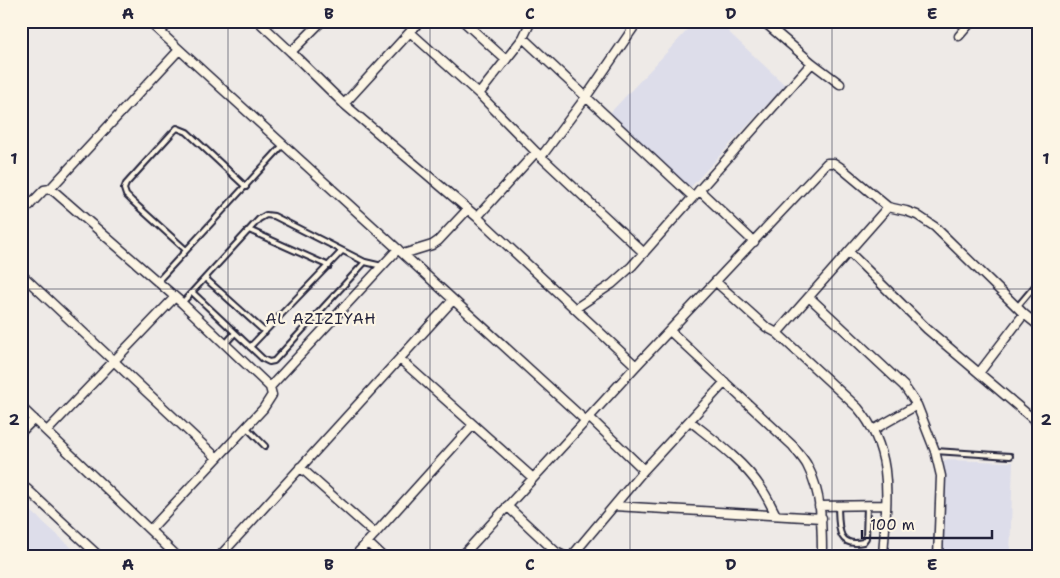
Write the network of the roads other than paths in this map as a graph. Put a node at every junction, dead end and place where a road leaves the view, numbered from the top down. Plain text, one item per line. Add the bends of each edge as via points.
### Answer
1 (148, 21) edge
2 (171, 21) edge
3 (258, 21) edge
4 (322, 21) edge
5 (420, 21) edge
6 (463, 21) edge
7 (532, 21) edge
8 (638, 21) edge
9 (764, 21) edge
10 (972, 21) edge
11 (160, 32) junction
12 (410, 32) junction
13 (959, 36) dead end
14 (523, 38) junction
15 (179, 50) junction
16 (291, 52) junction
17 (506, 60) junction
18 (812, 63) junction
19 (840, 84) dead end
20 (479, 94) junction
21 (586, 97) junction
22 (344, 104) junction
23 (283, 145) junction
24 (539, 154) junction
25 (246, 187) junction
26 (50, 189) junction
27 (699, 190) junction
28 (21, 197) edge
29 (693, 197) junction
30 (30, 205) junction
31 (888, 207) junction
32 (468, 209) junction
33 (21, 214) edge
34 (477, 217) junction
35 (249, 230) junction
36 (754, 242) junction
37 (186, 250) junction
38 (342, 252) junction
39 (400, 252) junction
40 (849, 252) junction
41 (644, 253) junction
42 (365, 262) junction
43 (329, 266) junction
44 (382, 266) junction
45 (21, 274) edge
46 (205, 278) junction
47 (1039, 281) edge
48 (158, 282) junction
49 (716, 282) junction
50 (192, 292) junction
51 (175, 297) junction
52 (809, 297) junction
53 (453, 300) junction
54 (182, 304) junction
55 (1016, 307) junction
56 (576, 308) junction
57 (1024, 314) junction
58 (314, 318) junction
59 (1039, 326) edge
60 (325, 327) junction
61 (670, 331) junction
62 (265, 332) junction
63 (777, 332) junction
64 (235, 333) junction
65 (225, 344) junction
66 (250, 347) junction
67 (400, 359) junction
68 (113, 360) junction
69 (636, 366) junction
70 (979, 373) junction
71 (725, 382) junction
72 (270, 387) junction
73 (917, 405) junction
74 (21, 407) edge
75 (34, 419) junction
76 (587, 419) junction
77 (690, 421) junction
78 (473, 424) junction
79 (1039, 424) edge
80 (246, 427) junction
81 (873, 430) junction
82 (46, 431) junction
83 (21, 432) edge
84 (266, 446) dead end
85 (935, 451) junction
86 (1010, 456) dead end
87 (217, 458) junction
88 (300, 467) junction
89 (644, 470) junction
90 (533, 478) junction
91 (27, 489) dead end
92 (867, 505) junction
93 (886, 505) junction
94 (507, 506) junction
95 (614, 506) junction
96 (819, 506) junction
97 (838, 506) junction
98 (776, 515) junction
99 (822, 518) junction
100 (150, 530) junction
101 (375, 534) junction
102 (367, 542) junction
103 (175, 556) edge
104 (100, 557) edge
105 (219, 557) edge
106 (354, 557) edge
107 (383, 557) edge
108 (461, 557) edge
109 (571, 557) edge
110 (822, 557) edge
111 (883, 557) edge
112 (938, 557) edge

1 - 11 street
2 - 11 street
3 - 16 street
4 - 16 street
5 - 12 street
6 - 17 street
7 - 14 street
8 - 21 street
9 - 18 street
10 - 13 street
11 - 15 street
12 - 20 street
12 - 22 street
14 - 17 street
14 - 21 street
15 - 23 street
15 - 26 street
16 - 22 street
17 - 20 street
18 - 19 street
18 - 27 street
20 - 24 street
21 - 24 street
21 - 29 street
22 - 32 street
23 - 25 lane
23 - 39 street
24 - 34 street
24 - 41 street
25 - 37 lane
25 - 37 lane via 187,132 178,128 173,132 124,190
26 - 30 street via 44,190
26 - 48 street
27 - 29 street
27 - 36 street
28 - 30 street
29 - 41 street
30 - 33 street
31 - 36 street via 840,167 827,163
31 - 40 street
31 - 55 street via 917,215 935,227
32 - 34 street
32 - 39 street via 432,245
34 - 56 street
35 - 38 lane via 266,215 274,216
35 - 43 lane
35 - 46 lane
36 - 49 street
37 - 48 lane
38 - 42 lane
38 - 43 lane
39 - 44 street
39 - 53 street
40 - 52 street
40 - 70 street via 927,329
41 - 56 street via 622,276
42 - 44 lane
42 - 58 lane
43 - 62 lane
44 - 60 street
45 - 68 street
46 - 50 lane
46 - 62 lane
47 - 55 lane
48 - 51 street
49 - 61 street
49 - 63 street via 766,327
50 - 54 lane
50 - 64 lane
51 - 54 street
51 - 68 street
52 - 63 street
52 - 73 street via 904,386
53 - 67 street
53 - 76 street
54 - 65 street
55 - 57 street
56 - 69 street
57 - 59 street
57 - 70 street
58 - 60 lane
58 - 66 lane via 274,361 263,359
60 - 72 street
61 - 69 street
61 - 71 street
62 - 66 lane
63 - 81 street via 858,408
64 - 65 lane
64 - 66 lane
65 - 72 street
67 - 78 street
67 - 88 street
68 - 82 street
68 - 87 street
69 - 76 street
70 - 79 street
71 - 77 street
71 - 96 street via 793,446 807,465
72 - 80 street via 269,401
73 - 81 street
73 - 85 street
74 - 75 street
75 - 82 street
75 - 83 street
76 - 89 street
76 - 90 street
77 - 89 street
77 - 98 street via 745,468
78 - 90 street
78 - 101 street
80 - 84 lane
80 - 87 street
81 - 93 street via 886,466
82 - 100 street
85 - 86 lane
85 - 112 street via 941,476
87 - 100 street
88 - 101 street
88 - 105 street
89 - 95 street
90 - 94 street
91 - 104 street
92 - 93 street
92 - 97 street
92 - 97 lane via 866,538 860,543 842,538
93 - 111 street
94 - 108 street
94 - 109 street via 556,552
95 - 98 street
95 - 109 street
96 - 97 street
96 - 99 street
98 - 99 street
99 - 110 street
100 - 103 street
101 - 102 street
102 - 106 street
102 - 107 street

